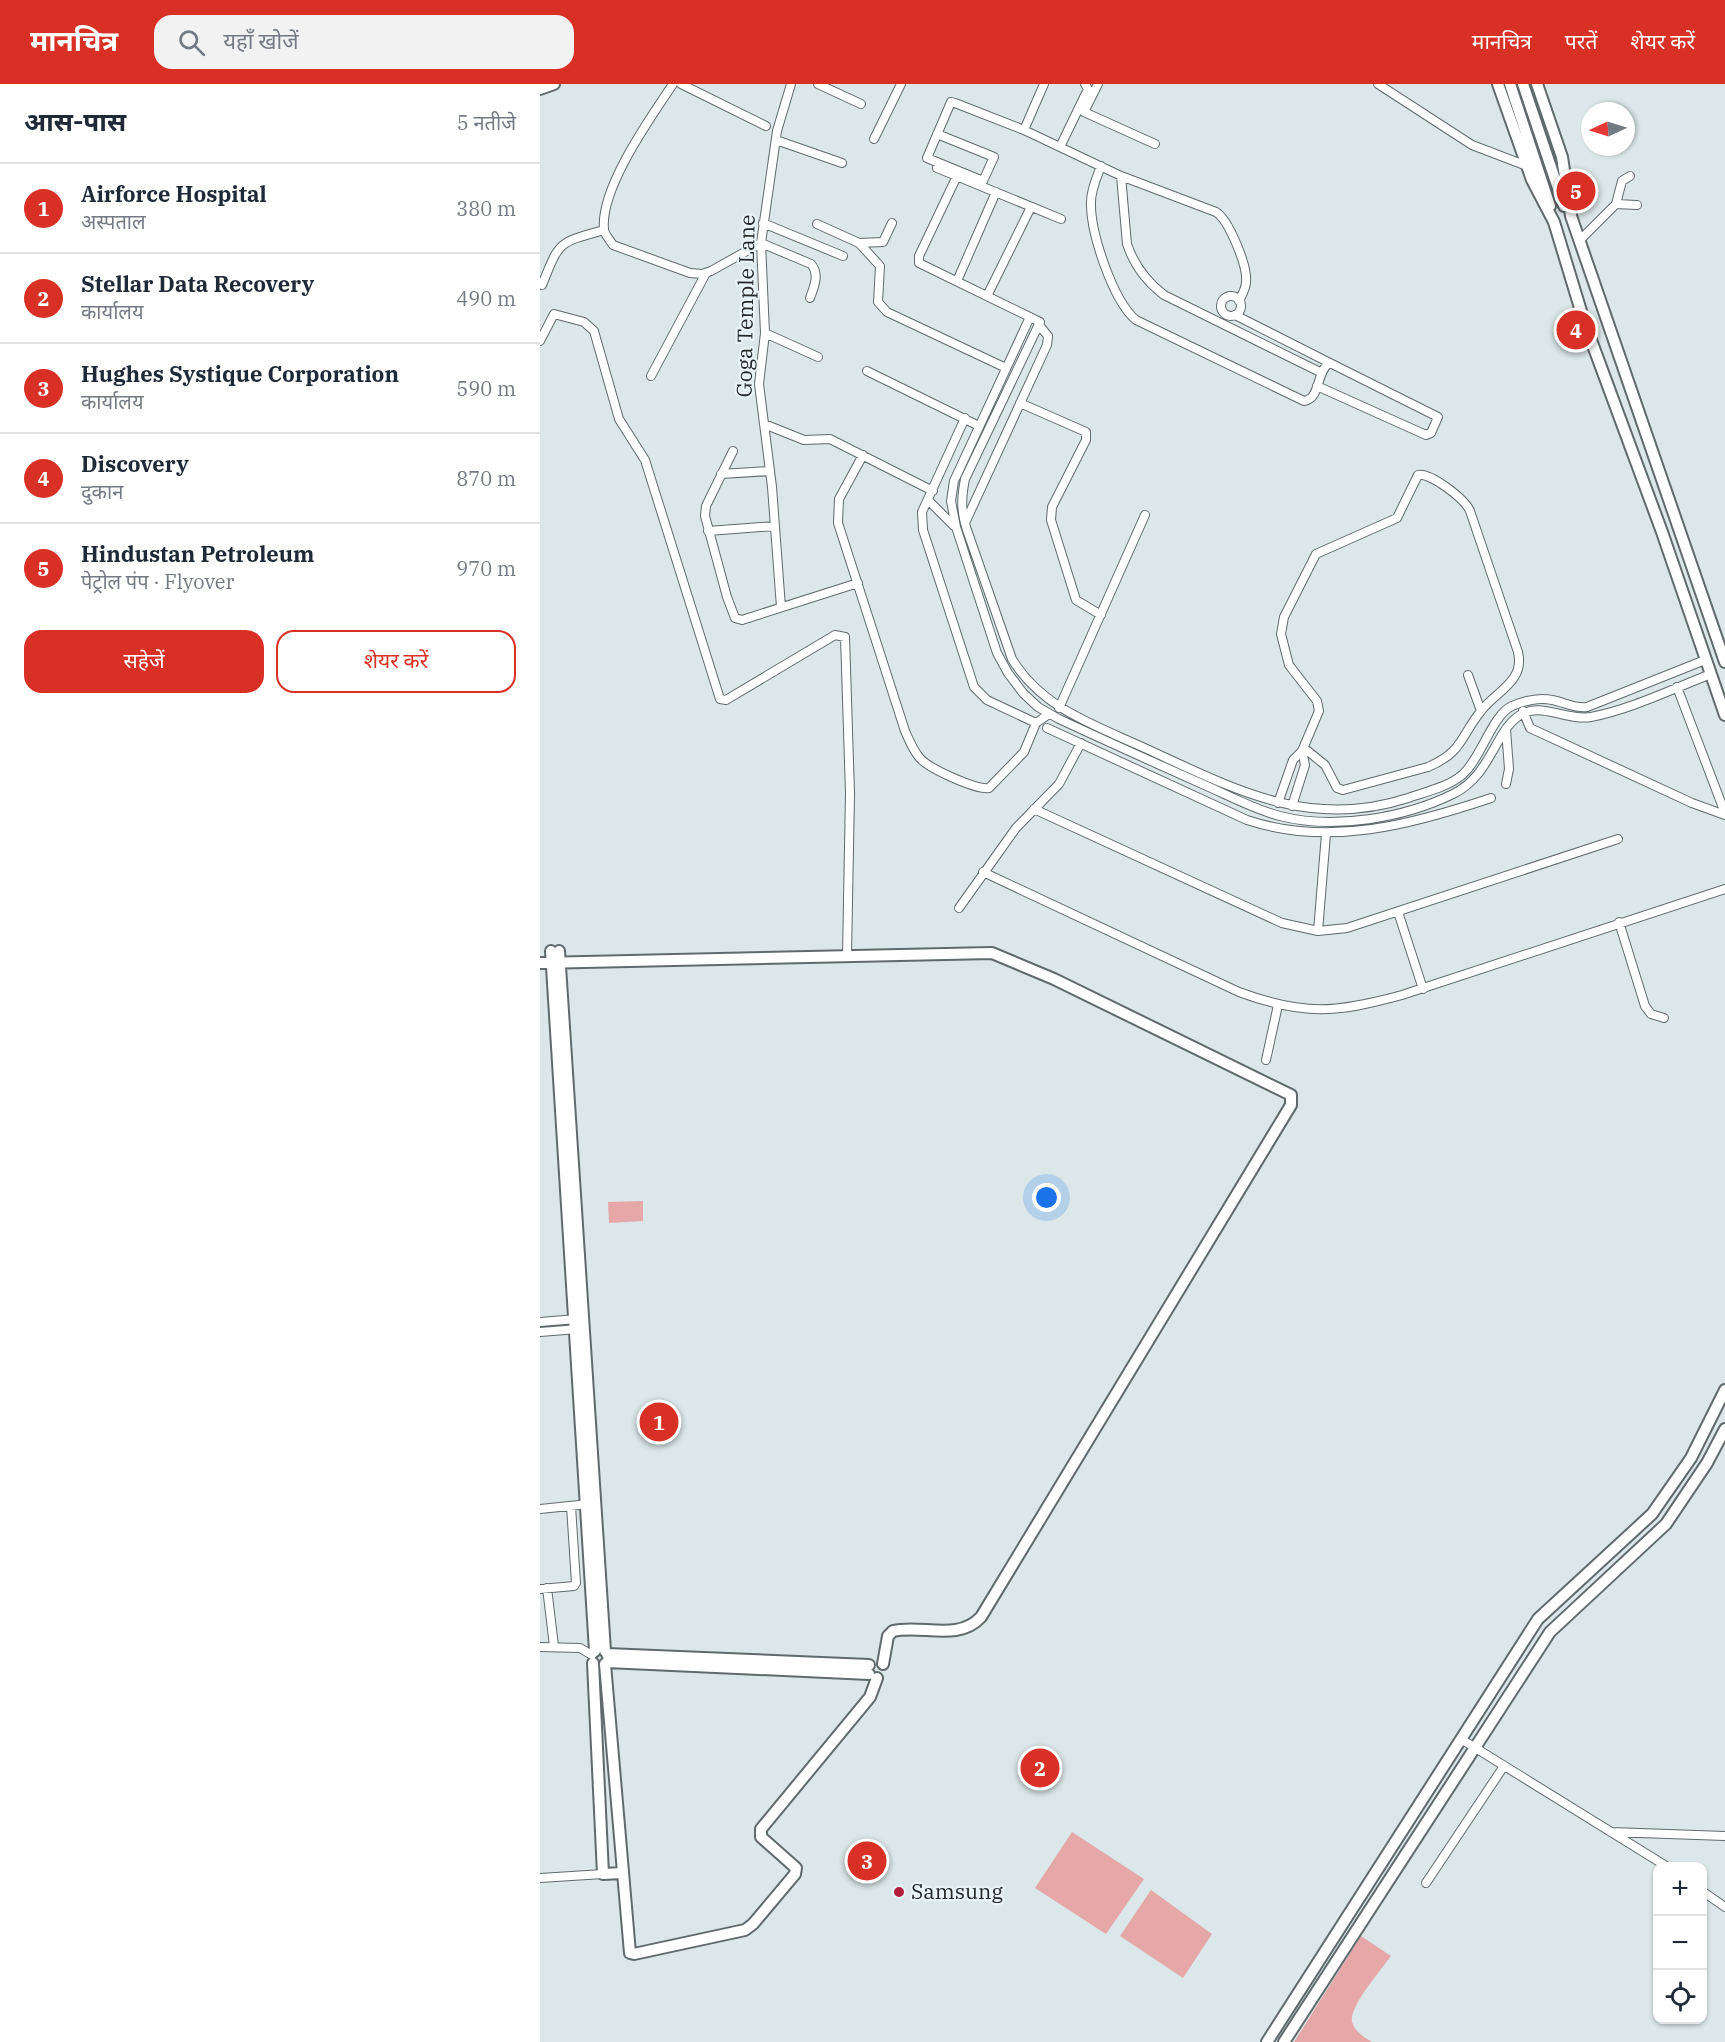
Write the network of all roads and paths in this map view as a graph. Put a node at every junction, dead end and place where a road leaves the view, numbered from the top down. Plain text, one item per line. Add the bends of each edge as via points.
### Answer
1 (554, 84) edge
2 (673, 84) edge
3 (681, 84) edge
4 (791, 84) edge
5 (818, 84) edge
6 (901, 84) edge
7 (1044, 84) edge
8 (1084, 84) edge
9 (1098, 84) edge
10 (1378, 84) edge
11 (1498, 84) edge
12 (1510, 84) edge
13 (1523, 84) edge
14 (1536, 84) edge
15 (540, 89) edge
16 (861, 104) dead end
17 (766, 126) dead end
18 (1024, 130) junction
19 (937, 134) junction
20 (874, 139) dead end
21 (776, 140) junction
22 (1155, 144) dead end
23 (1060, 147) junction
24 (842, 164) dead end
25 (933, 166) dead end
26 (1101, 166) junction
27 (1527, 166) junction
28 (1121, 176) junction
29 (1630, 176) dead end
30 (957, 177) junction
31 (996, 192) junction
32 (1616, 204) junction
33 (1637, 205) dead end
34 (1032, 207) junction
35 (1571, 216) junction
36 (1061, 219) dead end
37 (1554, 222) junction
38 (763, 223) junction
39 (892, 223) dead end
40 (817, 224) dead end
41 (604, 230) junction
42 (1579, 241) junction
43 (761, 243) junction
44 (859, 243) junction
45 (843, 256) dead end
46 (706, 273) junction
47 (957, 281) junction
48 (542, 285) dead end
49 (987, 296) junction
50 (810, 298) dead end
51 (1239, 301) junction
52 (1235, 315) junction
53 (1030, 317) junction
54 (1040, 324) junction
55 (765, 333) junction
56 (540, 341) edge
57 (818, 357) dead end
58 (1330, 363) junction
59 (1006, 368) junction
60 (867, 371) dead end
61 (1322, 373) junction
62 (651, 376) dead end
63 (1317, 386) junction
64 (1020, 403) junction
65 (965, 418) junction
66 (764, 424) junction
67 (979, 426) junction
68 (733, 451) dead end
69 (862, 455) junction
70 (770, 471) junction
71 (722, 474) junction
72 (933, 490) junction
73 (928, 500) junction
74 (1145, 515) dead end
75 (965, 523) junction
76 (775, 526) junction
77 (956, 527) junction
78 (708, 531) junction
79 (858, 583) junction
80 (781, 608) junction
81 (1101, 615) junction
82 (1705, 660) junction
83 (1725, 662) edge
84 (1711, 674) junction
85 (1468, 675) dead end
86 (1659, 680) junction
87 (1677, 687) junction
88 (1664, 693) junction
89 (1521, 704) junction
90 (1059, 708) junction
91 (1481, 711) junction
92 (1523, 713) junction
93 (1049, 714) junction
94 (1725, 715) edge
95 (1036, 723) junction
96 (1090, 723) junction
97 (1047, 728) dead end
98 (1506, 729) junction
99 (1086, 732) junction
100 (1081, 743) junction
101 (1303, 749) junction
102 (1506, 784) dead end
103 (1491, 798) dead end
104 (1284, 805) junction
105 (1034, 809) junction
106 (1327, 810) junction
107 (1725, 814) edge
108 (1280, 816) junction
109 (1327, 821) junction
110 (1326, 834) junction
111 (1618, 839) dead end
112 (983, 872) junction
113 (1725, 889) edge
114 (959, 908) dead end
115 (1398, 912) junction
116 (1619, 922) junction
117 (1318, 931) junction
118 (550, 951) edge
119 (847, 956) junction
120 (577, 960) junction
121 (540, 963) edge
122 (556, 963) junction
123 (1423, 989) junction
124 (1278, 1005) junction
125 (1664, 1018) dead end
126 (1266, 1060) dead end
127 (540, 1322) edge
128 (580, 1324) junction
129 (540, 1332) edge
130 (1725, 1390) edge
131 (1725, 1429) edge
132 (591, 1504) junction
133 (571, 1506) junction
134 (540, 1509) edge
135 (1615, 1548) junction
136 (1628, 1560) junction
137 (544, 1589) edge
138 (554, 1646) junction
139 (540, 1647) edge
140 (601, 1657) junction
141 (872, 1672) junction
142 (1461, 1739) junction
143 (1474, 1748) junction
144 (1504, 1767) junction
145 (1610, 1832) junction
146 (1725, 1836) edge
147 (1659, 1862) edge
148 (622, 1873) junction
149 (603, 1874) junction
150 (540, 1878) edge
151 (1426, 1883) dead end
152 (1707, 1894) edge
153 (1725, 1907) edge
154 (1267, 2042) edge
155 (1284, 2042) edge

1 - 15 street
2 - 41 street via 628,152 610,197
3 - 17 street
4 - 21 street, Goga Temple Lane
5 - 16 street
6 - 20 street
7 - 18 street
8 - 23 street via 1088,89
9 - 22 street via 1084,112
10 - 27 street via 1472,145
11 - 27 street
12 - 37 street
13 - 35 street
14 - 35 street via 1562,157
18 - 19 street via 951,102
18 - 23 street
19 - 19 street via 994,157 983,181 927,158
21 - 24 street
21 - 38 street, Goga Temple Lane
23 - 26 street
25 - 30 street
26 - 28 street
26 - 63 street via 1092,195 1092,219 1112,286 1129,314 1304,401 1311,400
27 - 37 street
28 - 51 street via 1224,218 1245,271 1246,284
28 - 61 street via 1127,244 1151,285
29 - 32 street via 1622,181
30 - 31 street
30 - 47 street via 918,260 921,266
31 - 34 street
31 - 47 street
32 - 33 street
32 - 42 street
34 - 36 street
34 - 49 street
35 - 42 street
37 - 82 street via 1584,321
38 - 43 street, Goga Temple Lane
38 - 45 street
39 - 44 street via 883,242
40 - 44 street
41 - 46 street via 613,244 690,273
41 - 48 street via 565,241 557,248
42 - 83 street
43 - 46 street
43 - 50 street via 812,264 816,280
43 - 55 street, Goga Temple Lane
44 - 59 street via 880,266 880,306
46 - 62 street
47 - 49 street
49 - 53 street
51 - 52 street
51 - 52 street via 1228,296 1221,302 1223,312
52 - 58 street
53 - 54 street
53 - 59 street
54 - 64 street via 1048,336 1047,345
54 - 75 street via 965,479 961,498
55 - 57 street
55 - 66 street, Goga Temple Lane via 759,384
56 - 119 street via 554,314 588,324 594,332 621,423 645,460 720,699 726,700 835,635 845,637 850,783
58 - 61 street
58 - 63 street via 1437,415 1431,433 1426,435
59 - 67 street
60 - 65 street
61 - 63 street
64 - 75 street
64 - 81 street via 1086,432 1086,440 1052,507 1051,520 1076,600
65 - 67 street
65 - 72 street
66 - 69 street via 804,440 830,439
66 - 70 street, Goga Temple Lane
67 - 77 street via 951,492
68 - 71 street
69 - 72 street
69 - 79 street via 837,510
70 - 71 street
70 - 76 street, Goga Temple Lane
71 - 78 street via 706,506
72 - 73 street
73 - 77 street
73 - 95 street via 921,518 923,530 974,687 987,700
74 - 81 street
75 - 90 street via 1012,659 1037,692
76 - 78 street
76 - 80 street, Goga Temple Lane
77 - 93 street via 997,653 1023,693
78 - 80 street via 735,618 742,620
79 - 80 street
79 - 95 street via 905,731 919,758 979,788 989,788 1024,752
81 - 90 street
82 - 84 street
82 - 86 street
84 - 87 street
84 - 94 street
85 - 91 street
86 - 88 street
86 - 89 street via 1582,708 1540,699
87 - 88 street
87 - 107 street
88 - 92 street via 1590,717 1539,710
89 - 92 street
89 - 106 street via 1502,714 1461,776 1396,802
90 - 96 street
91 - 101 street via 1461,743 1440,761 1350,789 1337,788 1325,765
91 - 101 street via 1514,681 1520,659 1466,503 1421,474 1397,518 1316,554 1284,617 1281,634 1289,665 1319,705 1318,718
92 - 98 street
92 - 107 street via 1530,728 1692,803
93 - 95 street
93 - 99 street
96 - 99 street
96 - 104 street via 1230,787
97 - 100 street
98 - 102 street
98 - 109 street via 1485,768 1454,794 1404,811
99 - 100 street
99 - 108 street
100 - 105 street via 1059,784
100 - 110 street via 1247,820 1273,828
101 - 104 street via 1296,755
101 - 104 street via 1305,765
103 - 110 street via 1405,825
104 - 106 street
104 - 108 street
105 - 112 street
105 - 117 street via 1282,923
106 - 109 street
108 - 109 street
109 - 110 street
110 - 117 street
111 - 115 street
112 - 114 street
112 - 124 street via 1239,992
113 - 116 street
115 - 117 street via 1347,928
115 - 123 street
116 - 123 street
116 - 125 street via 1644,1006 1651,1014
118 - 120 street
118 - 122 street
119 - 120 street via 638,963
119 - 141 street via 992,953 1288,1092 1292,1101 981,1617 959,1630 893,1631 888,1636 883,1664 875,1661
120 - 122 street
121 - 122 street
122 - 128 street
123 - 124 street via 1342,1010
124 - 126 street
127 - 128 street
128 - 129 street
128 - 132 street
130 - 135 street via 1691,1458 1652,1514
131 - 136 street via 1666,1524
132 - 133 street
132 - 140 street
133 - 134 street
133 - 137 street via 576,1583
135 - 136 street
135 - 142 street via 1538,1619
136 - 143 street via 1550,1632
137 - 138 street
138 - 139 street
138 - 140 street via 580,1648
140 - 141 street
140 - 148 street
140 - 149 street
141 - 148 street via 870,1697 760,1829 761,1837 794,1863 796,1871 750,1928 630,1953
142 - 143 street
142 - 154 street
143 - 144 street
143 - 155 street
144 - 145 street
144 - 151 street
145 - 146 street
145 - 147 street
148 - 149 street
149 - 150 street
152 - 153 street

